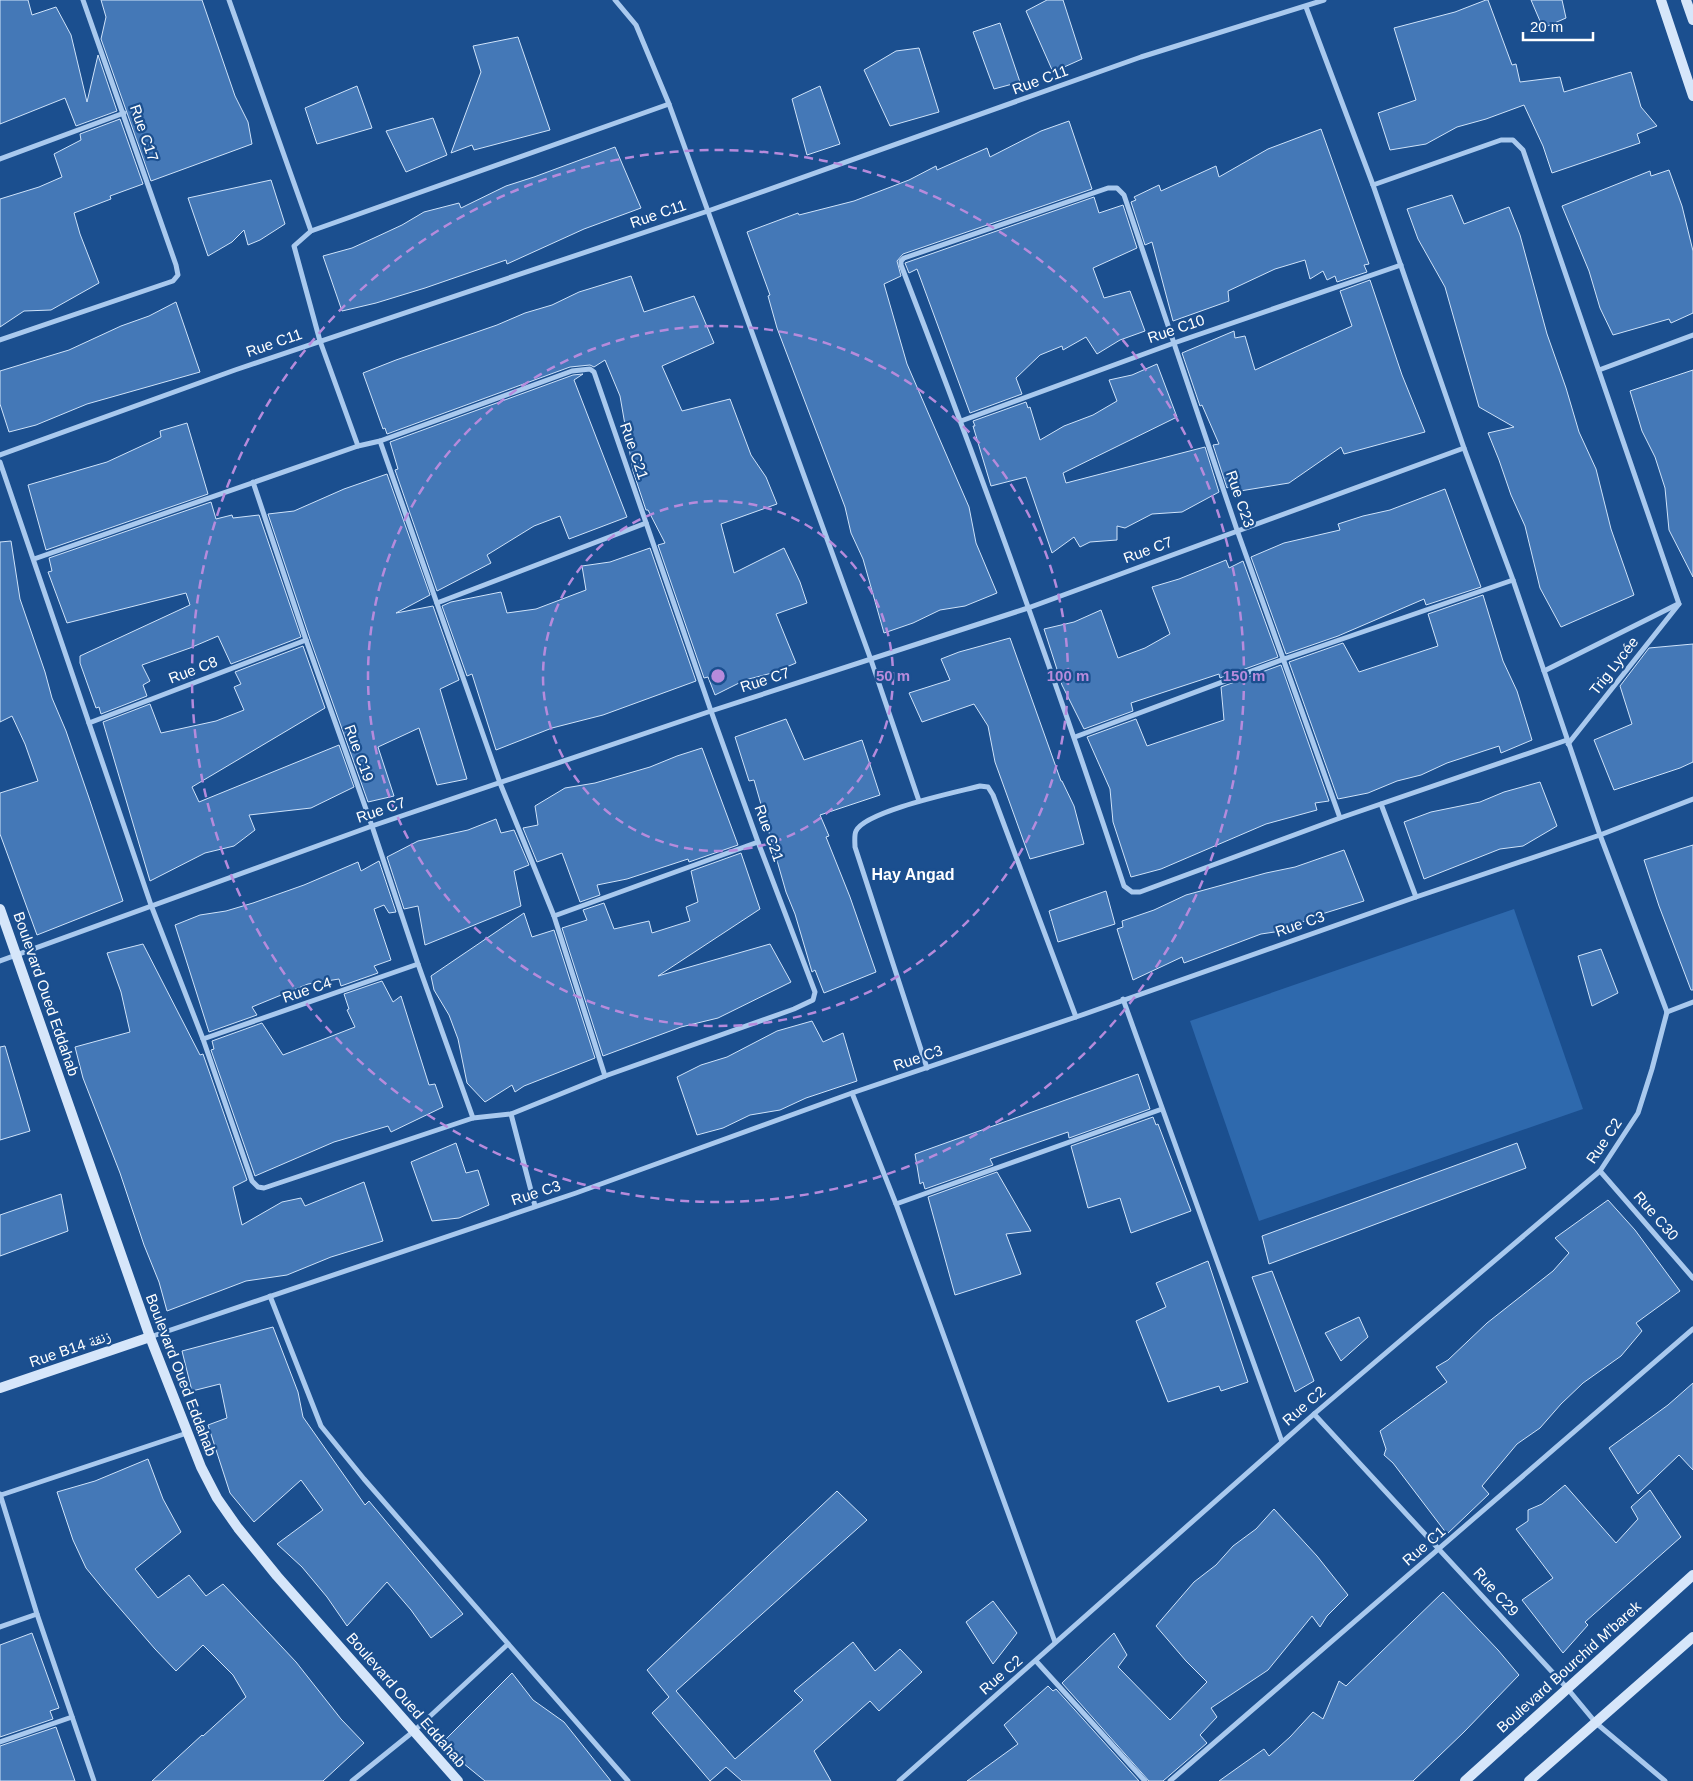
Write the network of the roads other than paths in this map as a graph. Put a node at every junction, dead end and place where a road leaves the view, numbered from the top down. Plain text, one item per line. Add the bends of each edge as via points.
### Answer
1 (84, 0) edge
2 (229, 0) edge
3 (615, 0) edge
4 (1324, 0) edge
5 (1661, 0) edge
6 (1686, 0) edge
7 (1306, 7) junction
8 (1693, 20) edge
9 (1693, 96) edge
10 (669, 104) junction
11 (124, 113) junction
12 (0, 160) edge
13 (1373, 185) junction
14 (708, 211) junction
15 (311, 231) junction
16 (1401, 266) junction
17 (1693, 335) edge
18 (0, 340) edge
19 (320, 341) junction
20 (1174, 343) junction
21 (1599, 370) junction
22 (961, 421) junction
23 (380, 441) junction
24 (358, 446) junction
25 (1464, 448) junction
26 (0, 455) edge
27 (0, 462) edge
28 (253, 482) junction
29 (646, 523) junction
30 (1237, 530) junction
31 (34, 559) junction
32 (1513, 580) junction
33 (437, 603) junction
34 (1679, 604) junction
35 (1028, 608) junction
36 (306, 640) junction
37 (1284, 659) junction
38 (871, 660) junction
39 (1544, 671) junction
40 (711, 711) junction
41 (89, 723) junction
42 (1075, 737) junction
43 (1568, 742) junction
44 (500, 783) junction
45 (1693, 799) edge
46 (918, 801) junction
47 (1381, 804) junction
48 (1340, 818) junction
49 (372, 826) junction
50 (1600, 835) junction
51 (758, 842) junction
52 (1416, 897) junction
53 (151, 905) junction
54 (0, 909) edge
55 (554, 916) junction
56 (17, 955) junction
57 (0, 961) edge
58 (418, 964) junction
59 (1123, 999) junction
60 (1693, 1002) edge
61 (1667, 1012) junction
62 (1076, 1017) junction
63 (204, 1039) junction
64 (927, 1068) junction
65 (605, 1076) junction
66 (852, 1093) junction
67 (1162, 1109) junction
68 (511, 1114) junction
69 (473, 1118) junction
70 (1600, 1171) junction
71 (896, 1204) junction
72 (535, 1206) junction
73 (1693, 1278) edge
74 (270, 1296) junction
75 (1693, 1329) edge
76 (150, 1338) junction
77 (0, 1388) edge
78 (1314, 1414) junction
79 (187, 1433) junction
80 (1282, 1442) junction
81 (0, 1494) edge
82 (1440, 1549) junction
83 (1693, 1576) edge
84 (37, 1614) junction
85 (0, 1627) edge
86 (1693, 1637) edge
87 (1055, 1642) junction
88 (508, 1644) junction
89 (1036, 1661) junction
90 (1567, 1688) junction
91 (72, 1717) junction
92 (1596, 1723) junction
93 (414, 1731) junction
94 (0, 1742) edge
95 (94, 1781) edge
96 (352, 1781) edge
97 (458, 1781) edge
98 (628, 1781) edge
99 (899, 1781) edge
100 (1145, 1781) edge
101 (1170, 1781) edge
102 (1465, 1781) edge
103 (1529, 1781) edge
104 (1666, 1781) edge

1 - 11 street, Rue C17
2 - 15 street
3 - 10 street via 636,25
4 - 7 street, Rue C11
5 - 9 street
6 - 8 street
7 - 13 street
7 - 14 street, Rue C11 via 1141,57
10 - 14 street
10 - 15 street
11 - 12 street
11 - 18 street, Rue C17 via 178,275 173,281
13 - 16 street
13 - 21 street via 1501,140 1513,140 1523,150
14 - 19 street, Rue C11
14 - 38 street
15 - 19 street via 294,246
16 - 20 street, Rue C10
16 - 25 street
17 - 21 street
19 - 24 street
19 - 26 street, Rue C11
20 - 22 street, Rue C10
20 - 22 street, Rue C23 via 1124,195 1117,188 1108,188 904,258 900,265
20 - 30 street, Rue C23
21 - 34 street
22 - 35 street
23 - 24 street
23 - 29 street, Rue C21 via 572,371 590,369 594,372
23 - 33 street
24 - 28 street
25 - 30 street, Rue C7
25 - 32 street
27 - 31 street
28 - 31 street
28 - 36 street, Rue C19
29 - 33 street
29 - 40 street, Rue C21
30 - 35 street, Rue C7
30 - 37 street, Rue C23
31 - 41 street
32 - 37 street
32 - 39 street
33 - 44 street
34 - 39 street
34 - 43 street, Trig Lycée
35 - 38 street, Rue C7
35 - 42 street
36 - 41 street, Rue C8
36 - 49 street, Rue C19
37 - 42 street
37 - 48 street, Rue C23
38 - 40 street, Rue C7
38 - 46 street
39 - 43 street
40 - 44 street, Rue C7
40 - 51 street, Rue C21
41 - 53 street
42 - 48 street via 1124,886 1132,892 1140,892
43 - 47 street
43 - 50 street
44 - 49 street, Rue C7
44 - 55 street
45 - 50 street, Rue C3
46 - 62 street via 980,786 993,794
46 - 64 street via 864,822 856,832 855,847
47 - 48 street
47 - 52 street
49 - 53 street, Rue C7
49 - 58 street, Rue C19
50 - 52 street, Rue C3
50 - 61 street
51 - 55 street
51 - 65 street, Rue C21 via 815,992 814,1000
52 - 59 street, Rue C3
53 - 56 street, Rue C7
53 - 63 street
54 - 56 street, Boulevard Oued Eddahab
55 - 65 street
56 - 57 street, Rue C7
56 - 76 street, Boulevard Oued Eddahab
58 - 63 street, Rue C4
58 - 69 street, Rue C19
59 - 62 street, Rue C3
59 - 67 street
60 - 61 street
61 - 70 street, Rue C2 via 1638,1113
62 - 64 street, Rue C3
63 - 69 street, Rue C21 via 252,1181 258,1187 264,1188
64 - 66 street, Rue C3
65 - 68 street, Rue C21
66 - 71 street
66 - 72 street, Rue C3
67 - 71 street
67 - 80 street
68 - 69 street, Rue C21
68 - 72 street
70 - 73 street, Rue C30
70 - 78 street, Rue C2
71 - 87 street
72 - 74 street, Rue C3
74 - 76 street, Rue C3
74 - 88 street via 321,1426
75 - 82 street, Rue C1
76 - 77 street, Rue B14 زنقة
76 - 79 street, Boulevard Oued Eddahab
78 - 80 street, Rue C2
78 - 82 street, Rue C29
79 - 81 street
79 - 93 street, Boulevard Oued Eddahab via 217,1498 238,1528
80 - 87 street, Rue C2
81 - 84 street
82 - 90 street, Rue C29
82 - 101 street, Rue C1
83 - 90 street, Boulevard Bourchid M'barek
84 - 85 street
84 - 91 street
86 - 92 street
87 - 89 street, Rue C2
88 - 93 street
88 - 98 street
89 - 99 street, Rue C2
89 - 100 street
90 - 92 street, Rue C29
90 - 102 street, Boulevard Bourchid M'barek
91 - 94 street
91 - 95 street
92 - 103 street
92 - 104 street, Rue C29
93 - 96 street
93 - 97 street, Boulevard Oued Eddahab

